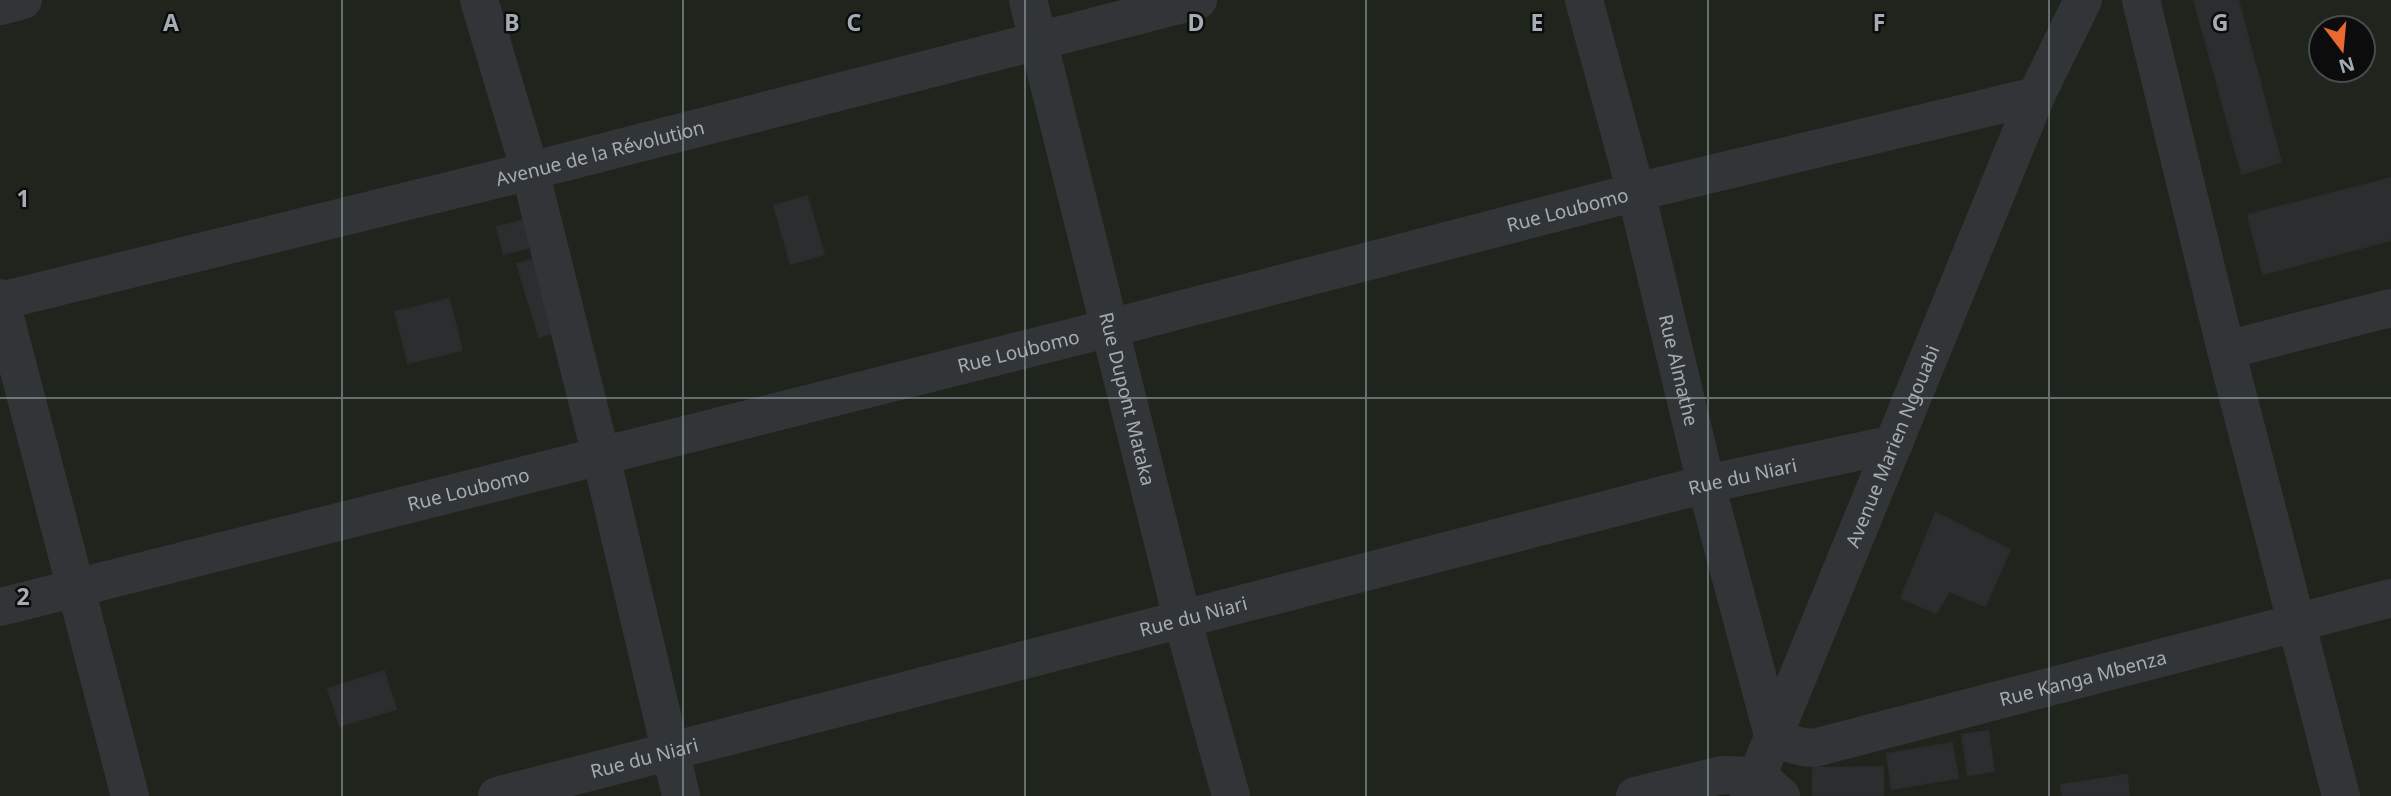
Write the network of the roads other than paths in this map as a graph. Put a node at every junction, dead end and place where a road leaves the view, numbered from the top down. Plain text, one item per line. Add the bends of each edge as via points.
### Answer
1 (23, 0) edge
2 (479, 0) edge
3 (1028, 0) edge
4 (1198, 0) edge
5 (1584, 0) edge
6 (2083, 0) edge
7 (2141, 0) edge
8 (0, 6) edge
9 (1039, 41) junction
10 (2036, 96) junction
11 (530, 171) junction
12 (1636, 192) junction
13 (0, 300) edge
14 (2391, 309) edge
15 (1110, 328) junction
16 (2226, 350) junction
17 (1894, 444) junction
18 (601, 456) junction
19 (1706, 484) junction
20 (75, 588) junction
21 (2391, 598) edge
22 (0, 607) edge
23 (1182, 618) junction
24 (2297, 624) junction
25 (1773, 739) junction
26 (669, 751) junction
27 (1763, 789) edge
28 (130, 796) edge
29 (496, 796) edge
30 (681, 796) edge
31 (1231, 796) edge
32 (1635, 796) edge
33 (2341, 796) edge

1 - 8 street
2 - 11 street
3 - 9 street, Rue Dupont Mataka
4 - 9 street, Avenue de la Révolution
5 - 12 street, Rue Almathe
6 - 10 street, Avenue Marien Ngouabi
7 - 16 street
9 - 11 street, Avenue de la Révolution
9 - 15 street, Rue Dupont Mataka
10 - 12 street, Rue Loubomo
10 - 17 street, Avenue Marien Ngouabi
11 - 13 street, Avenue de la Révolution
11 - 18 street
12 - 15 street, Rue Loubomo
12 - 19 street, Rue Almathe
13 - 20 street
14 - 16 street
15 - 18 street, Rue Loubomo
15 - 23 street, Rue Dupont Mataka
16 - 24 street
17 - 19 street, Rue du Niari
17 - 25 street, Avenue Marien Ngouabi
18 - 20 street, Rue Loubomo
18 - 26 street
19 - 23 street, Rue du Niari
19 - 25 street, Rue Almathe
20 - 22 street, Rue Loubomo
20 - 28 street
21 - 24 street, Rue Kanga Mbenza
23 - 26 street, Rue du Niari
23 - 31 street, Rue Dupont Mataka
24 - 25 street, Rue Kanga Mbenza via 1814,748
24 - 33 street
25 - 27 street, Avenue Marien Ngouabi
26 - 29 street, Rue du Niari
26 - 30 street
27 - 32 street via 1715,776

